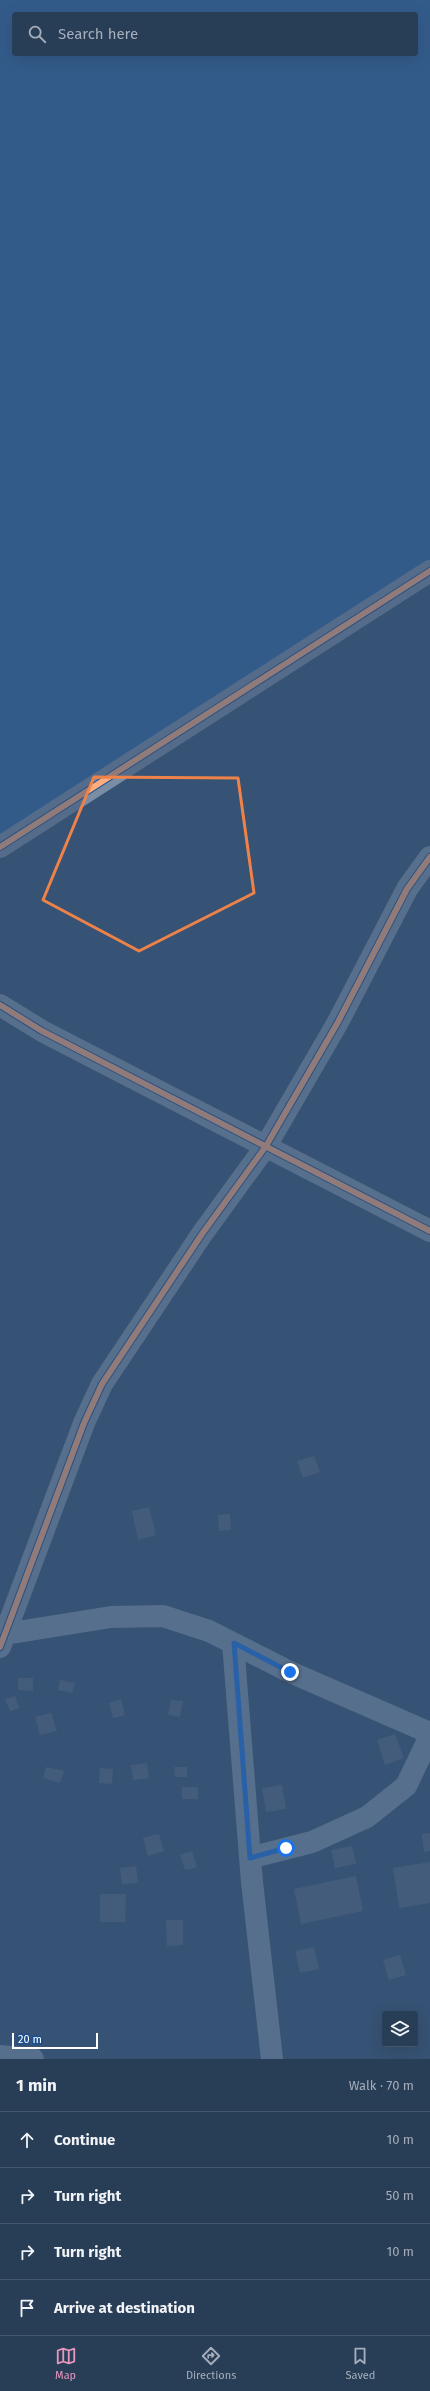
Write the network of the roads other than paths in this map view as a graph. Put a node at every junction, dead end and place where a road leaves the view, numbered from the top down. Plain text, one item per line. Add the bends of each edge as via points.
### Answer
1 (424, 577) edge
2 (0, 847) edge
3 (430, 857) edge
4 (0, 1005) edge
5 (266, 1146) junction
6 (430, 1231) edge
7 (2, 1640) edge
8 (234, 1643) junction
9 (430, 1735) edge
10 (250, 1858) junction
11 (0, 2056) edge
12 (33, 2059) edge
13 (272, 2059) edge

1 - 2 street
3 - 5 street via 407,889 338,1022
4 - 5 street via 42,1031
5 - 6 street
5 - 7 street via 202,1234 102,1384 81,1431
7 - 8 street via 111,1617 163,1616 210,1631
8 - 9 street via 290,1672
8 - 10 street
9 - 10 street via 406,1786 367,1817 312,1842
10 - 13 street
11 - 12 street

